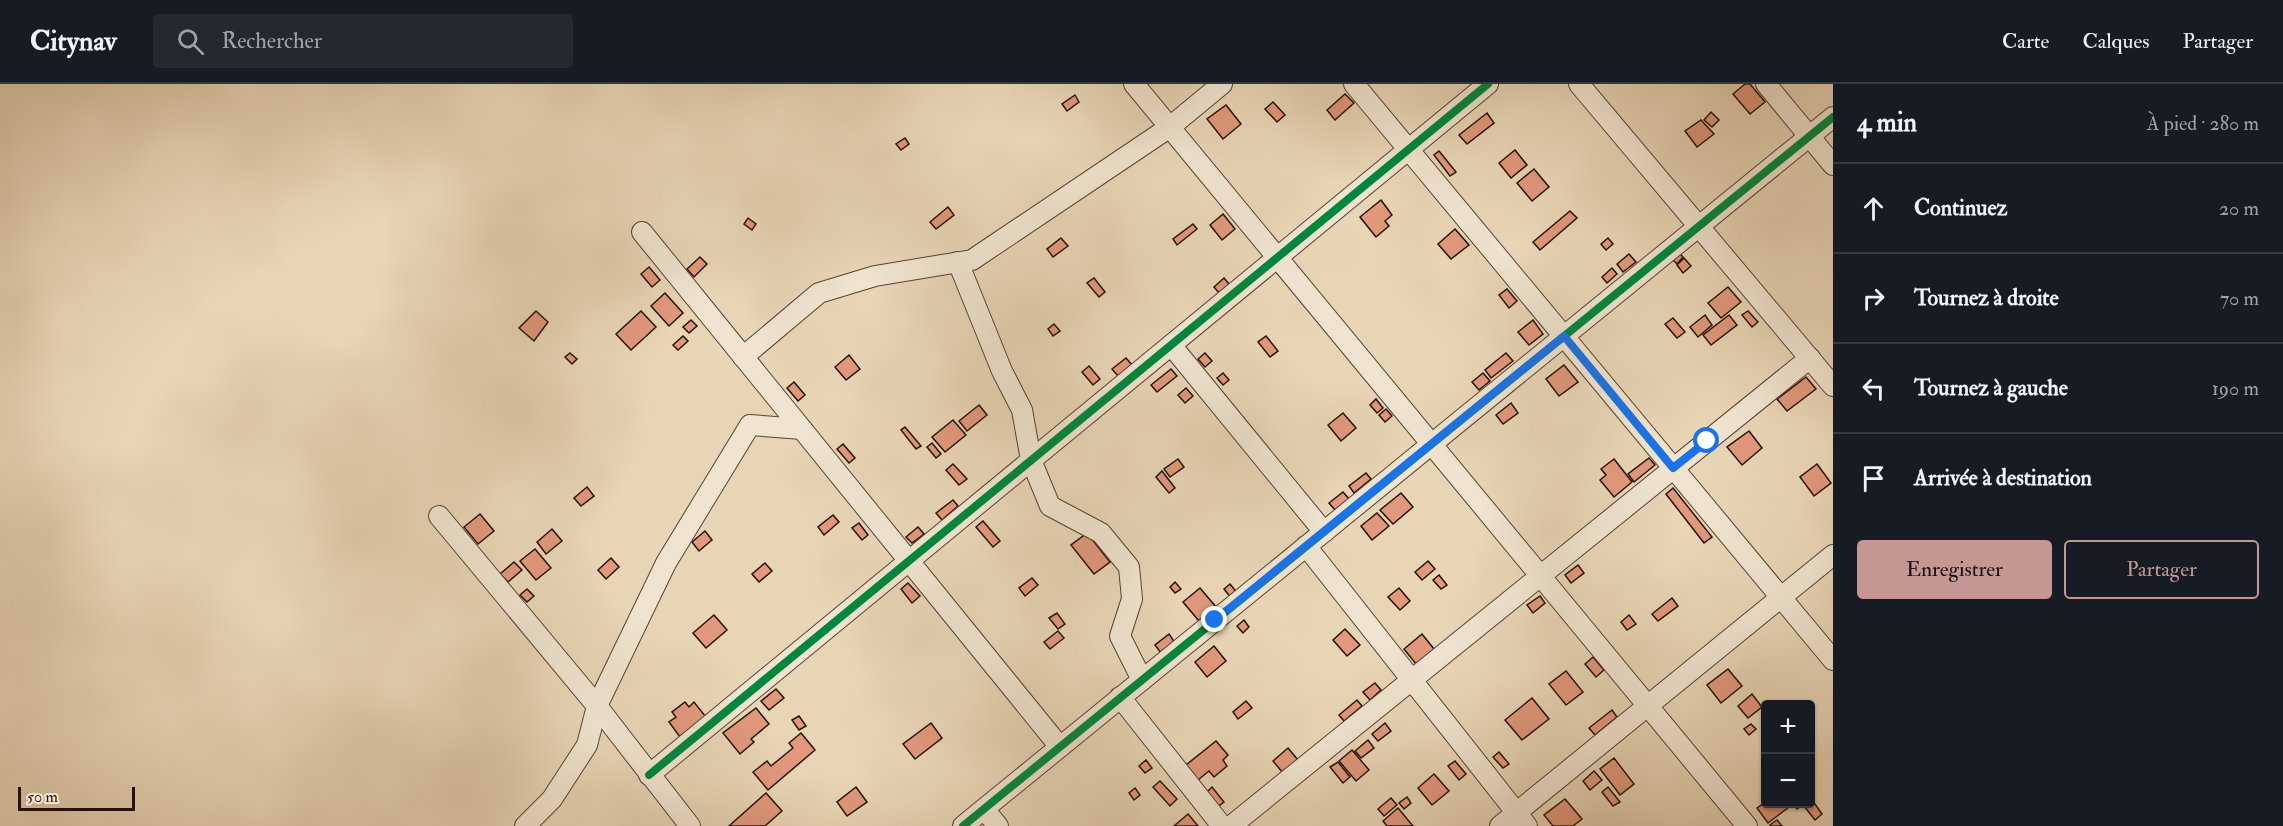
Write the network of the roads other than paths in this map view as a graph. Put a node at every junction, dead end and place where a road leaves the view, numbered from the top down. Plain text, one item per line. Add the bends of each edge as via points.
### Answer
1 (1134, 84) edge
2 (1222, 84) edge
3 (1354, 84) edge
4 (1488, 84) edge
5 (1579, 84) edge
6 (1766, 84) edge
7 (1833, 117) edge
8 (1170, 127) junction
9 (1809, 136) junction
10 (1408, 149) junction
11 (1833, 165) edge
12 (1699, 226) junction
13 (642, 232) dead end
14 (1277, 257) junction
15 (958, 262) junction
16 (1564, 336) junction
17 (1171, 345) junction
18 (743, 357) junction
19 (1810, 358) junction
20 (1833, 386) edge
21 (802, 429) junction
22 (1431, 444) junction
23 (1031, 460) junction
24 (1673, 468) junction
25 (439, 516) dead end
26 (1324, 532) junction
27 (1306, 546) junction
28 (1833, 555) edge
29 (909, 561) junction
30 (1540, 576) junction
31 (1781, 597) junction
32 (1833, 660) edge
33 (1142, 680) junction
34 (1412, 680) junction
35 (1120, 698) junction
36 (597, 706) junction
37 (1647, 706) junction
38 (1060, 747) junction
39 (649, 775) junction
40 (984, 809) junction
41 (1522, 819) edge
42 (525, 826) edge
43 (690, 826) edge
44 (963, 826) edge
45 (998, 826) edge
46 (1222, 826) edge
47 (1231, 826) edge
48 (1500, 826) edge
49 (1746, 826) edge

1 - 8 street
2 - 8 street
3 - 10 street
4 - 10 street
5 - 12 street
6 - 9 street
7 - 9 street
8 - 14 street
8 - 15 street via 972,260
9 - 11 street
9 - 12 street
10 - 14 street
10 - 16 street
12 - 16 street
12 - 19 street
13 - 18 street
14 - 17 street
14 - 22 street
15 - 18 street via 875,276 819,293
15 - 23 street via 1022,410
16 - 22 street
16 - 24 street
17 - 23 street
17 - 26 street
18 - 21 street
19 - 20 street
19 - 24 street
21 - 29 street
21 - 36 street via 750,425 666,563
22 - 26 street
22 - 30 street
23 - 29 street
23 - 33 street via 1050,506 1101,533 1129,567 1132,599 1120,636
24 - 30 street
24 - 31 street
25 - 36 street
26 - 27 street
27 - 33 street
27 - 34 street
28 - 31 street
29 - 38 street
29 - 39 street
30 - 34 street
30 - 37 street
31 - 32 street
31 - 37 street
33 - 35 street
34 - 41 street
34 - 47 street
35 - 38 street
35 - 46 street
36 - 39 street
36 - 42 street via 587,745 552,800
37 - 41 street
37 - 49 street
38 - 40 street
39 - 43 street
40 - 44 street
40 - 45 street
41 - 48 street

